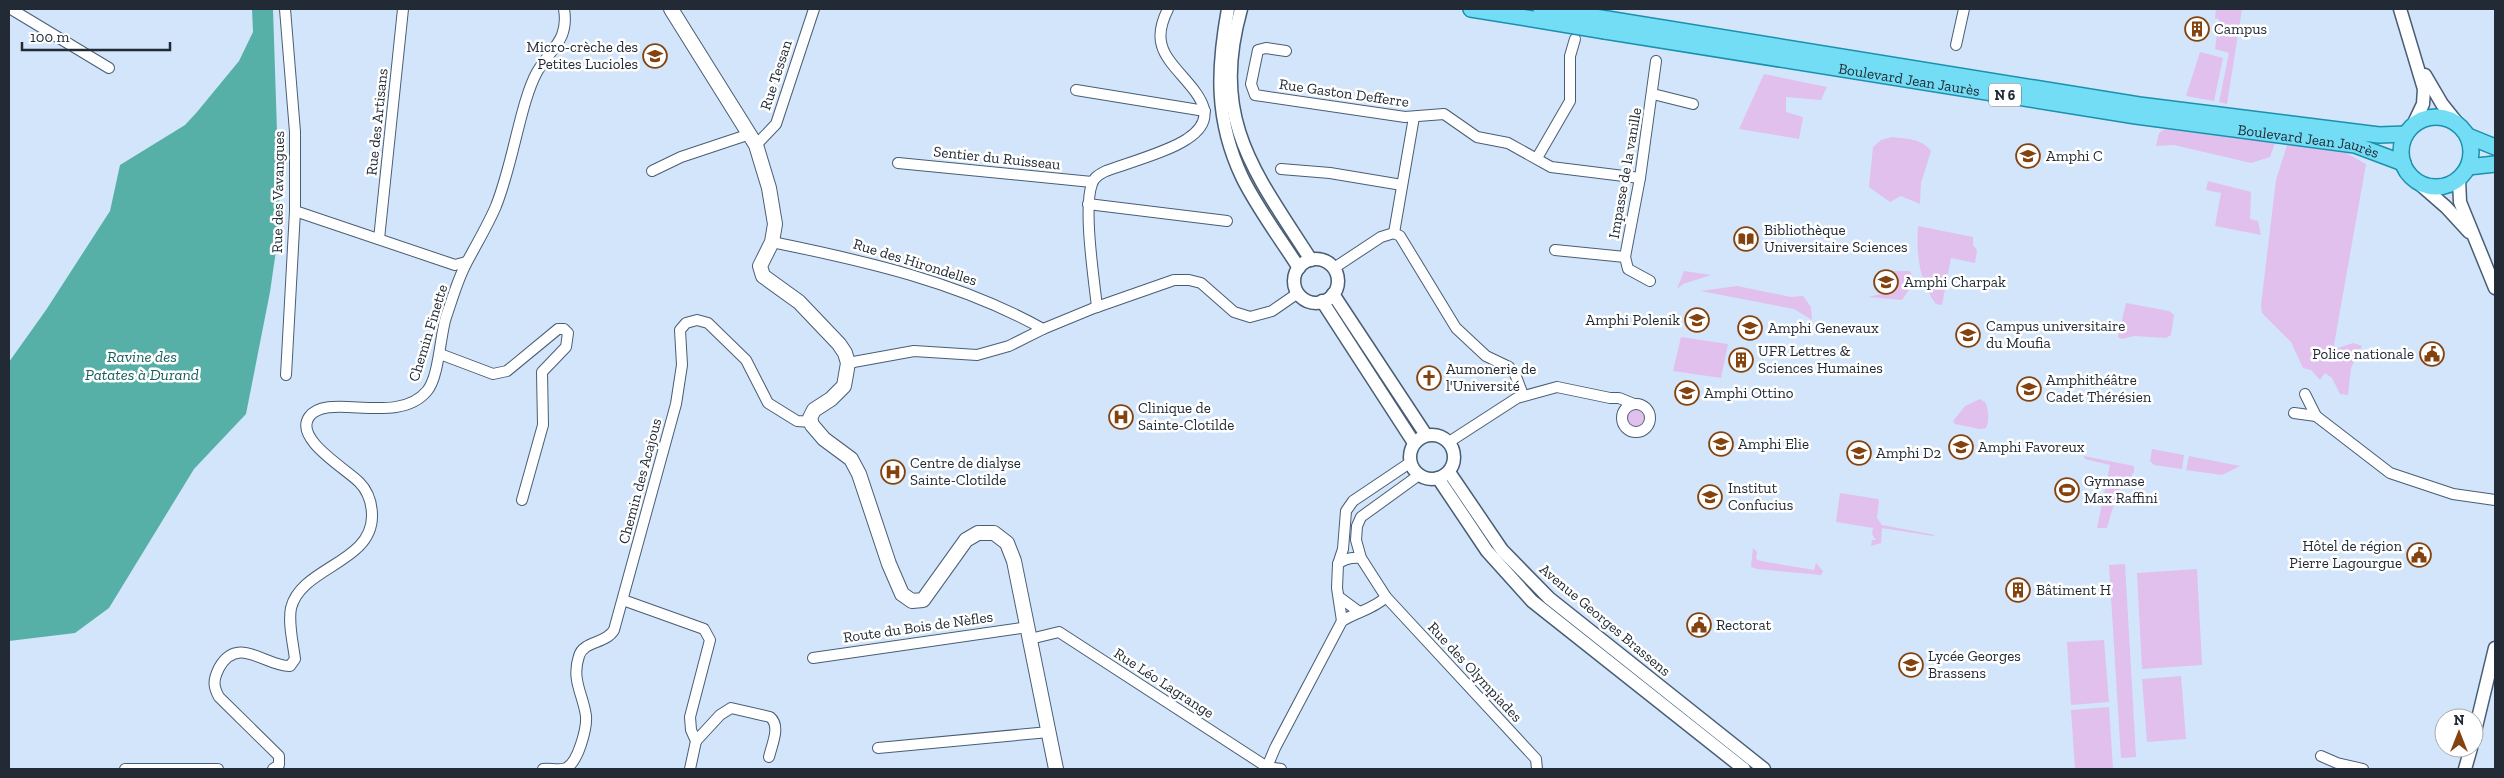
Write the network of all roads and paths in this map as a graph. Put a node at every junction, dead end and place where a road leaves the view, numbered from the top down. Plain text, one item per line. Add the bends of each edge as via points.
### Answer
1 (11, 9) edge
2 (285, 9) edge
3 (403, 9) edge
4 (564, 9) edge
5 (671, 9) edge
6 (814, 9) edge
7 (1168, 9) edge
8 (1228, 9) edge
9 (1241, 9) edge
10 (1471, 9) edge
11 (1964, 9) edge
12 (2400, 9) edge
13 (1549, 14) edge
14 (1606, 25) junction
15 (1575, 39) dead end
16 (1956, 45) dead end
17 (1286, 51) dead end
18 (1656, 61) dead end
19 (2417, 61) junction
20 (109, 68) dead end
21 (1076, 90) dead end
22 (1653, 94) junction
23 (1693, 104) dead end
24 (1205, 111) junction
25 (1414, 117) junction
26 (2410, 130) junction
27 (2463, 130) junction
28 (753, 139) junction
29 (2495, 147) edge
30 (1537, 158) junction
31 (2403, 163) junction
32 (898, 164) dead end
33 (2495, 164) edge
34 (2468, 167) junction
35 (1281, 169) dead end
36 (652, 171) dead end
37 (1640, 178) junction
38 (2459, 179) junction
39 (2415, 180) junction
40 (1092, 182) junction
41 (1402, 185) junction
42 (1088, 204) junction
43 (295, 211) junction
44 (1227, 221) dead end
45 (1394, 233) junction
46 (379, 239) junction
47 (772, 242) junction
48 (2477, 242) junction
49 (1555, 250) dead end
50 (1625, 257) junction
51 (1311, 260) junction
52 (466, 262) junction
53 (1299, 268) junction
54 (1334, 268) junction
55 (1650, 281) dead end
56 (2495, 288) edge
57 (1298, 293) junction
58 (1333, 294) junction
59 (1322, 302) junction
60 (1097, 307) junction
61 (1043, 329) junction
62 (440, 354) junction
63 (848, 363) junction
64 (286, 375) dead end
65 (2305, 394) dead end
66 (1523, 395) junction
67 (1629, 407) dead end
68 (2294, 413) dead end
69 (2316, 416) junction
70 (812, 422) junction
71 (1426, 435) junction
72 (1449, 442) junction
73 (1414, 443) junction
74 (1411, 462) junction
75 (1419, 475) junction
76 (1443, 475) junction
77 (522, 500) dead end
78 (2495, 500) edge
79 (1361, 558) junction
80 (1338, 564) junction
81 (1339, 597) junction
82 (1386, 597) junction
83 (623, 600) junction
84 (1358, 611) junction
85 (1342, 621) junction
86 (1029, 633) junction
87 (2495, 648) edge
88 (813, 658) dead end
89 (2481, 708) edge
90 (1049, 732) junction
91 (696, 741) junction
92 (878, 748) dead end
93 (2321, 756) dead end
94 (769, 757) dead end
95 (1267, 767) junction
96 (2347, 768) edge
97 (125, 769) edge
98 (218, 769) edge
99 (273, 769) edge
100 (543, 769) edge
101 (690, 769) edge
102 (1056, 769) edge
103 (1281, 769) edge
104 (1537, 769) edge
105 (1744, 769) edge
106 (1764, 769) edge
107 (2363, 769) edge

1 - 20 street
2 - 43 street, Rue des Vavangues via 295,132
3 - 46 street, Rue des Artisans
4 - 52 street, Chemin Finette via 564,36 537,72 497,204 475,252
5 - 28 main road
6 - 28 street, Rue Tessan via 776,124
7 - 24 street via 1161,44 1197,93
8 - 53 street via 1219,74 1225,130 1243,178
9 - 51 street via 1232,46 1230,73 1240,137 1253,168
10 - 13 main road, Boulevard Jean Jaurès / N 6
11 - 16 street
12 - 19 street
13 - 14 main road, Boulevard Jean Jaurès / N 6, bridge
14 - 26 main road, Boulevard Jean Jaurès / N 6 via 2139,105 2379,135
14 - 31 main road, Boulevard Jean Jaurès / N 6 via 2136,116 2355,145
15 - 30 street via 1570,56 1570,100
17 - 25 street, Rue Gaston Defferre via 1258,50 1251,84 1255,95
18 - 22 street, Impasse de la vanille
19 - 26 street via 2424,96
19 - 27 street via 2442,104
21 - 24 street
22 - 23 street, Impasse de la vanille
22 - 37 street, Impasse de la vanille
24 - 40 street via 1201,126 1186,141 1106,171
25 - 30 street, Rue Gaston Defferre via 1444,114 1477,137 1508,144
25 - 41 street
26 - 27 main road, Boulevard Jean Jaurès / N 6 via 2432,117 2450,120
26 - 31 main road, Boulevard Jean Jaurès via 2401,153
27 - 29 main road, Boulevard Jean Jaurès / N 6
27 - 34 main road via 2471,146
28 - 36 street via 681,157
28 - 47 main road via 773,207
30 - 37 street, Rue Gaston Defferre via 1551,167
31 - 39 main road
32 - 40 street, Sentier du Ruisseau
33 - 34 main road
34 - 38 main road
35 - 41 street
37 - 50 street, Impasse de la vanille
38 - 39 main road via 2437,187
38 - 48 street via 2460,202
39 - 48 street via 2446,207
40 - 42 street
41 - 45 street
42 - 44 street
42 - 60 street
43 - 46 street
43 - 64 street, Rue des Vavangues
45 - 54 street via 1381,237
45 - 66 street via 1400,236 1456,328 1486,356 1509,367
46 - 52 street via 455,265
47 - 61 street, Rue des Hirondelles via 893,269 974,296
47 - 63 main road via 760,266 763,276 806,309 840,344
48 - 56 street
49 - 50 street, Impasse de la vanille
50 - 55 street, Impasse de la vanille via 1628,269
51 - 53 street
51 - 54 street via 1324,260
52 - 62 street, Chemin Finette via 446,319
53 - 57 street via 1295,280
54 - 58 street via 1338,281
57 - 59 street via 1309,301
57 - 60 street via 1272,311 1250,317 1234,312 1201,283 1174,280
58 - 59 street
58 - 71 street
59 - 73 street
60 - 61 street
61 - 63 street via 1009,346 977,355 914,351
62 - 77 street via 500,374 507,372 558,329 568,333 566,347 542,372 543,425
62 - 99 street, Chemin Finette via 429,390 410,405 390,409 327,407 315,410 308,418 306,430 312,442 360,483 369,497 372,517 369,533 360,546 297,594 291,609 295,659 290,666 279,666 252,653 237,653 223,662 215,676 213,686 219,697 279,756 279,765
63 - 70 main road via 844,386 814,410 810,418
65 - 69 street
66 - 67 street via 1557,387 1619,398
66 - 72 street
68 - 69 street
69 - 78 street via 2390,473 2453,494
70 - 83 street, Chemin des Acajous via 797,421 768,403 746,360 708,324 697,320 686,324 680,330 682,365 676,404
70 - 86 main road, Route du Bois de Nèfles via 824,439 850,459 860,474 902,594 912,601 923,600 966,540 978,532 994,533 1007,542 1014,561
71 - 72 street via 1439,436
71 - 73 street
72 - 76 street via 1454,460
73 - 74 street
74 - 75 street
74 - 80 street via 1353,501 1346,511 1343,549
75 - 76 street via 1432,479
75 - 79 street via 1361,517 1356,540
76 - 105 street, Avenue Georges Brassens via 1447,491 1487,551 1532,601
76 - 106 street, Avenue Georges Brassens via 1502,550 1549,598
79 - 80 street via 1344,559
79 - 82 street
80 - 81 street
81 - 84 street
81 - 85 street
82 - 84 street via 1379,604
82 - 104 street, Rue des Olympiades via 1536,759
83 - 91 street via 704,629 707,634 710,640 690,717
83 - 100 street, Chemin des Acajous via 610,637 586,647 578,657 576,673 586,718 576,759 566,768
84 - 85 street
85 - 95 street
86 - 88 street, Route du Bois de Nèfles
86 - 90 main road, Route du Bois de Nèfles
86 - 95 street, Rue Léo Lagrange via 1059,632
87 - 89 street
90 - 92 street
90 - 102 main road, Route du Bois de Nèfles
91 - 94 street via 726,710 736,708 774,720 776,728
91 - 101 street
93 - 96 street
95 - 103 street, Rue Léo Lagrange
96 - 107 street
97 - 98 street

